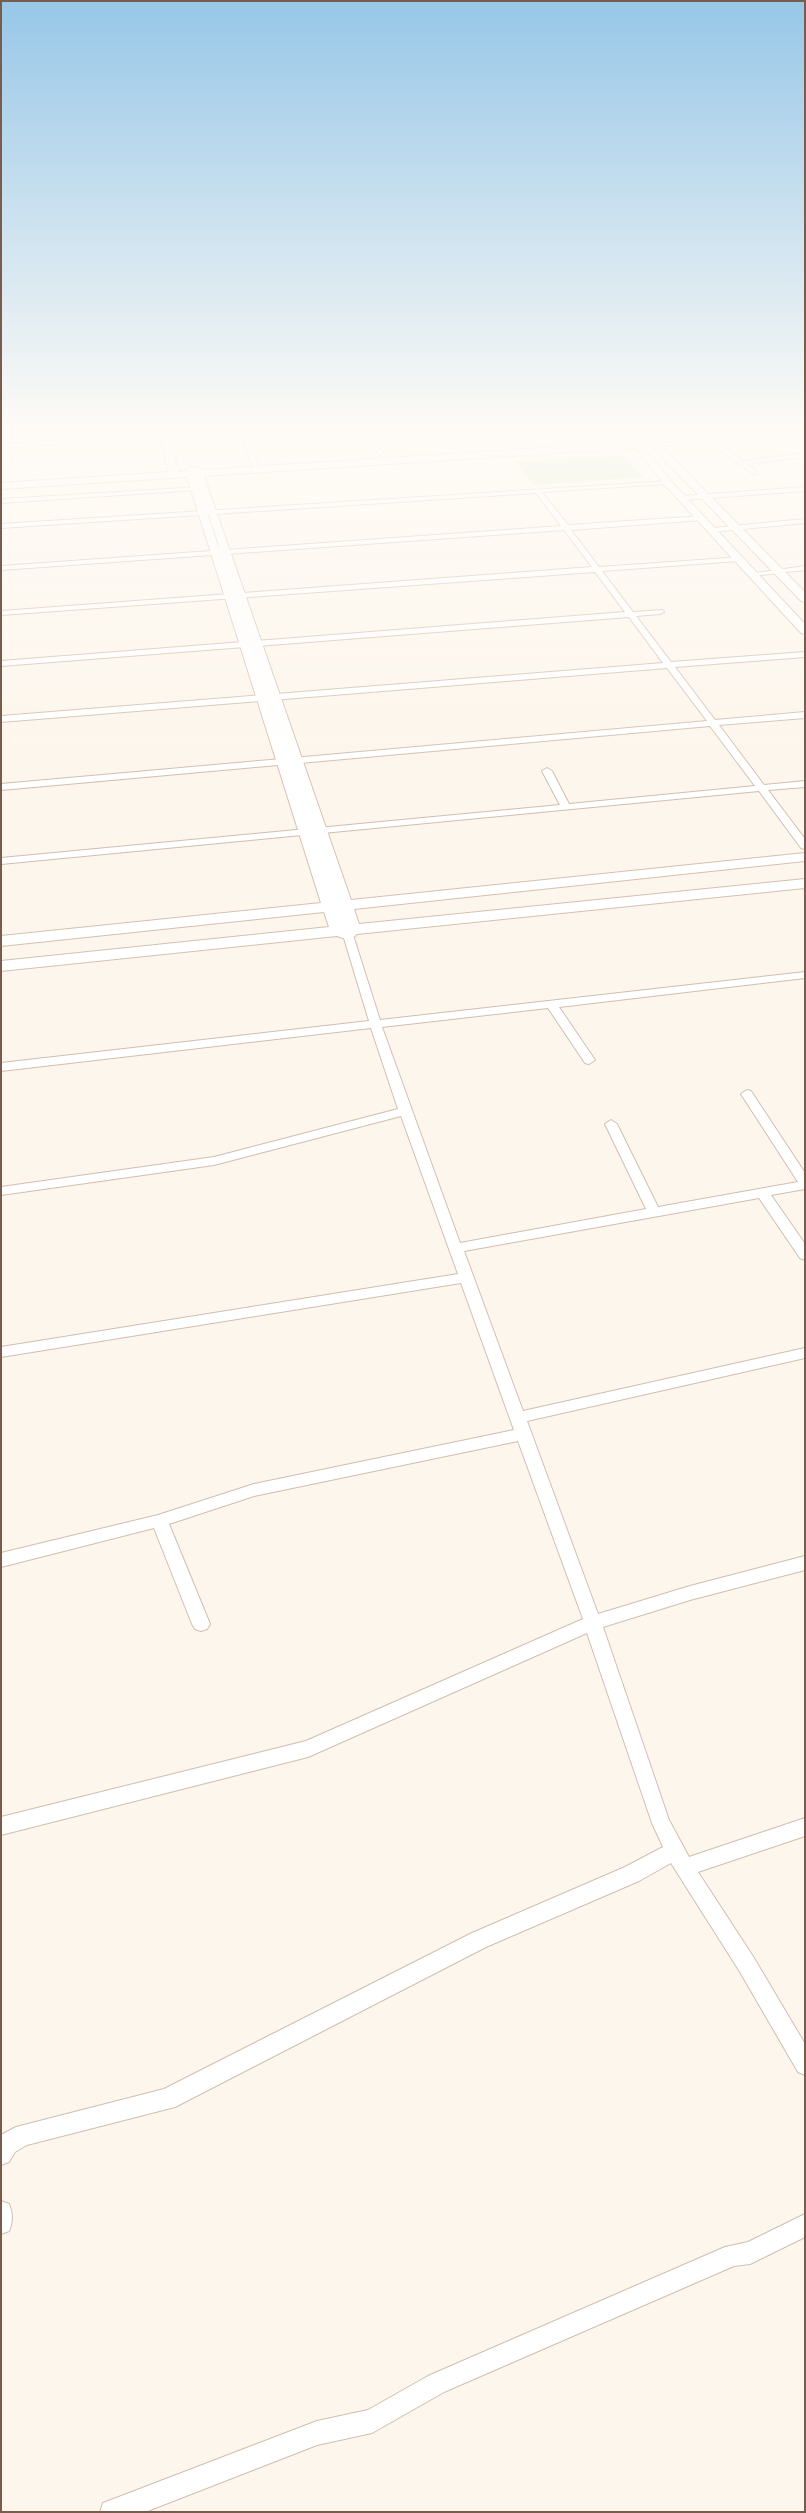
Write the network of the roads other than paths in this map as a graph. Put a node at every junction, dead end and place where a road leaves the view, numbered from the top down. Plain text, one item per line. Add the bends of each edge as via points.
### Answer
1 (218, 544) edge
2 (328, 544) edge
3 (578, 544) edge
4 (725, 544) edge
5 (752, 544) edge
6 (221, 552) junction
7 (738, 559) junction
8 (1, 568) edge
9 (805, 568) edge
10 (596, 569) junction
11 (778, 571) junction
12 (752, 574) junction
13 (235, 595) junction
14 (805, 599) edge
15 (660, 612) dead end
16 (1, 613) edge
17 (631, 615) junction
18 (805, 631) edge
19 (251, 645) junction
20 (805, 654) edge
21 (1, 664) edge
22 (668, 665) junction
23 (268, 698) junction
24 (805, 715) edge
25 (1, 720) edge
26 (712, 723) junction
27 (288, 760) junction
28 (547, 771) dead end
29 (805, 784) edge
30 (1, 787) edge
31 (761, 788) junction
32 (566, 807) junction
33 (319, 830) junction
34 (304, 831) junction
35 (805, 846) edge
36 (805, 857) edge
37 (1, 861) edge
38 (805, 883) edge
39 (338, 904) junction
40 (347, 932) junction
41 (1, 941) edge
42 (1, 966) edge
43 (805, 975) edge
44 (551, 1003) junction
45 (376, 1023) junction
46 (588, 1060) dead end
47 (1, 1067) edge
48 (747, 1094) dead end
49 (406, 1111) junction
50 (611, 1124) dead end
51 (805, 1184) edge
52 (1, 1190) edge
53 (763, 1194) junction
54 (654, 1212) junction
55 (456, 1248) junction
56 (805, 1255) edge
57 (467, 1277) junction
58 (1, 1352) edge
59 (805, 1353) edge
60 (516, 1418) junction
61 (524, 1434) junction
62 (158, 1521) junction
63 (1, 1560) edge
64 (805, 1563) edge
65 (592, 1623) junction
66 (201, 1624) dead end
67 (1, 1826) edge
68 (805, 1827) edge
69 (679, 1859) junction
70 (805, 2065) edge
71 (1, 2154) edge
72 (1, 2212) edge
73 (1, 2222) edge
74 (805, 2225) edge
75 (112, 2512) edge

1 - 6 street
2 - 6 street
3 - 10 street
4 - 7 street
5 - 11 street
6 - 8 street
6 - 13 street
7 - 10 street
7 - 12 street
9 - 11 street
10 - 13 street
10 - 17 street
11 - 12 street
11 - 14 street
12 - 18 street
13 - 16 street
13 - 19 street
15 - 17 street
17 - 19 street
17 - 22 street
19 - 21 street
19 - 23 street
20 - 22 street
22 - 23 street
22 - 26 street
23 - 25 street
23 - 27 street
24 - 26 street
26 - 27 street
26 - 31 street
27 - 30 street
27 - 33 street
27 - 34 street
28 - 32 street
29 - 31 street
31 - 32 street
31 - 35 street
32 - 33 street
33 - 34 street
33 - 39 street
34 - 37 street
34 - 39 street
36 - 39 street
38 - 40 street
39 - 40 street
39 - 41 street
40 - 42 street
40 - 45 street
43 - 44 street
44 - 45 street
44 - 46 street
45 - 47 street
45 - 49 street
48 - 51 street
49 - 52 street via 214,1161
49 - 55 street
50 - 54 street
51 - 53 street
53 - 54 street
53 - 56 street
54 - 55 street
55 - 57 street
57 - 58 street
57 - 60 street
59 - 60 street
60 - 61 street
61 - 62 street via 254,1490
61 - 65 street
62 - 63 street
62 - 66 street via 166,1533
64 - 65 street
65 - 67 street via 308,1750
65 - 69 street via 661,1823
68 - 69 street
69 - 70 street via 747,1965
69 - 71 street via 632,1874 479,1940 167,2099 24,2136 7,2144
72 - 73 street
74 - 75 street via 750,2253 733,2255 436,2384 372,2421 317,2433

